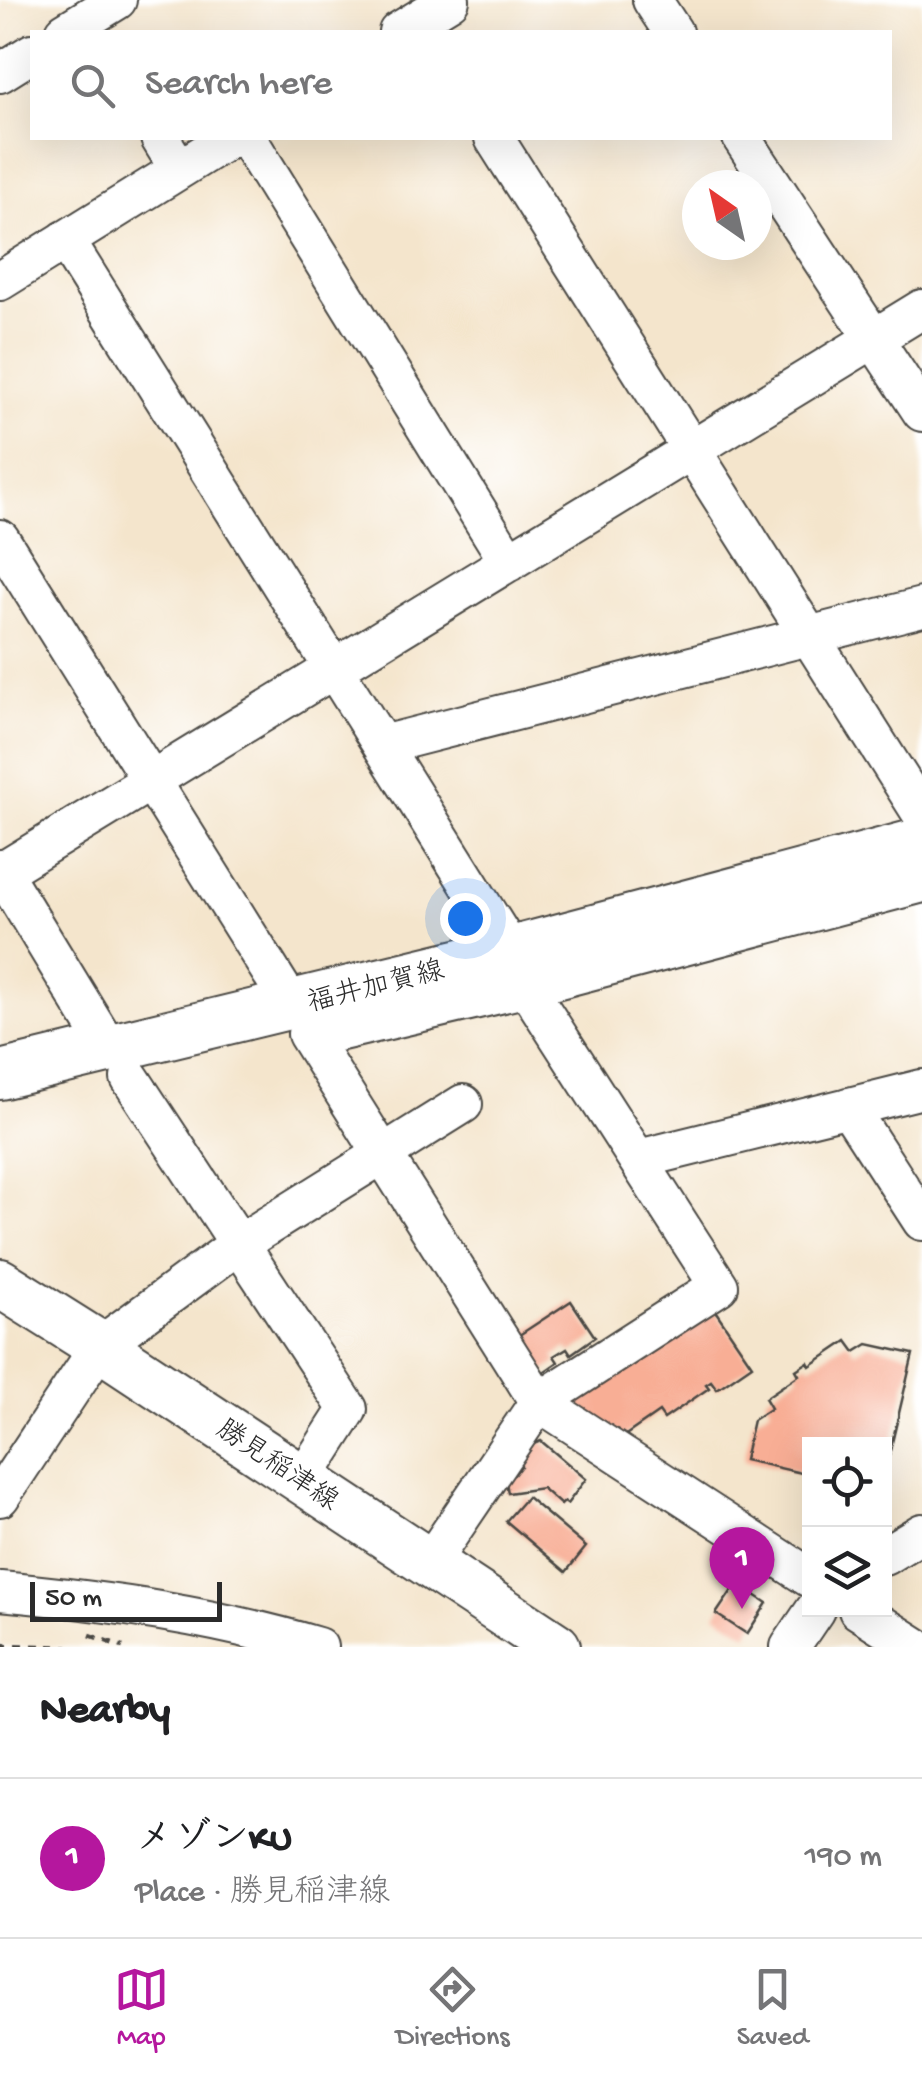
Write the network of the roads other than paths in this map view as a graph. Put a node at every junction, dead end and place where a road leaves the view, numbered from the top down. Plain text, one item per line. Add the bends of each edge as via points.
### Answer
1 (652, 0) edge
2 (672, 30) edge
3 (30, 53) edge
4 (0, 73) edge
5 (222, 140) edge
6 (248, 140) edge
7 (495, 140) edge
8 (743, 140) edge
9 (170, 153) edge
10 (66, 240) junction
11 (0, 281) edge
12 (922, 308) edge
13 (874, 338) junction
14 (922, 412) edge
15 (692, 449) junction
16 (0, 539) edge
17 (509, 562) junction
18 (922, 607) edge
19 (809, 635) junction
20 (334, 669) junction
21 (382, 745) junction
22 (152, 780) junction
23 (922, 814) edge
24 (922, 842) edge
25 (1, 871) edge
26 (922, 878) edge
27 (518, 967) junction
28 (299, 1019) junction
29 (120, 1064) junction
30 (0, 1075) edge
31 (922, 1089) edge
32 (0, 1104) edge
33 (463, 1104) dead end
34 (848, 1107) junction
35 (381, 1154) junction
36 (639, 1159) junction
37 (922, 1221) edge
38 (239, 1244) junction
39 (0, 1284) edge
40 (100, 1346) junction
41 (539, 1402) junction
42 (303, 1478) junction
43 (3, 1486) edge
44 (922, 1533) edge
45 (892, 1551) edge
46 (428, 1564) junction
47 (802, 1573) edge
48 (0, 1591) edge
49 (809, 1617) edge
50 (869, 1617) edge
51 (318, 1647) edge
52 (556, 1647) edge
53 (790, 1647) edge
54 (916, 1647) edge

1 - 2 street
3 - 4 street
5 - 9 street
6 - 17 street
7 - 15 street
8 - 13 street
9 - 10 street
10 - 11 street
10 - 20 street
12 - 13 street
13 - 14 street
13 - 15 street
15 - 17 street
15 - 19 street
16 - 22 street
17 - 20 street
18 - 19 street
19 - 21 street
19 - 23 street
20 - 21 street
20 - 22 street
21 - 27 street
22 - 25 street
22 - 28 street
24 - 27 main road, 福井加賀線
25 - 29 street
26 - 27 main road, 福井加賀線
27 - 28 main road, 福井加賀線
27 - 36 street
28 - 29 main road, 福井加賀線
28 - 35 street
29 - 30 main road, 福井加賀線
29 - 32 main road, 福井加賀線
29 - 38 street
31 - 34 street
33 - 35 street
34 - 36 street
34 - 37 street
35 - 38 street
35 - 41 street
36 - 41 street via 719,1286
38 - 40 street
38 - 42 street via 348,1409
39 - 40 main road, 勝見稲津線
40 - 42 main road, 勝見稲津線
40 - 43 street
41 - 46 street
41 - 47 street
42 - 46 main road, 勝見稲津線
44 - 45 street
46 - 52 main road, 勝見稲津線
48 - 51 street via 106,1600
49 - 53 street
50 - 54 street

